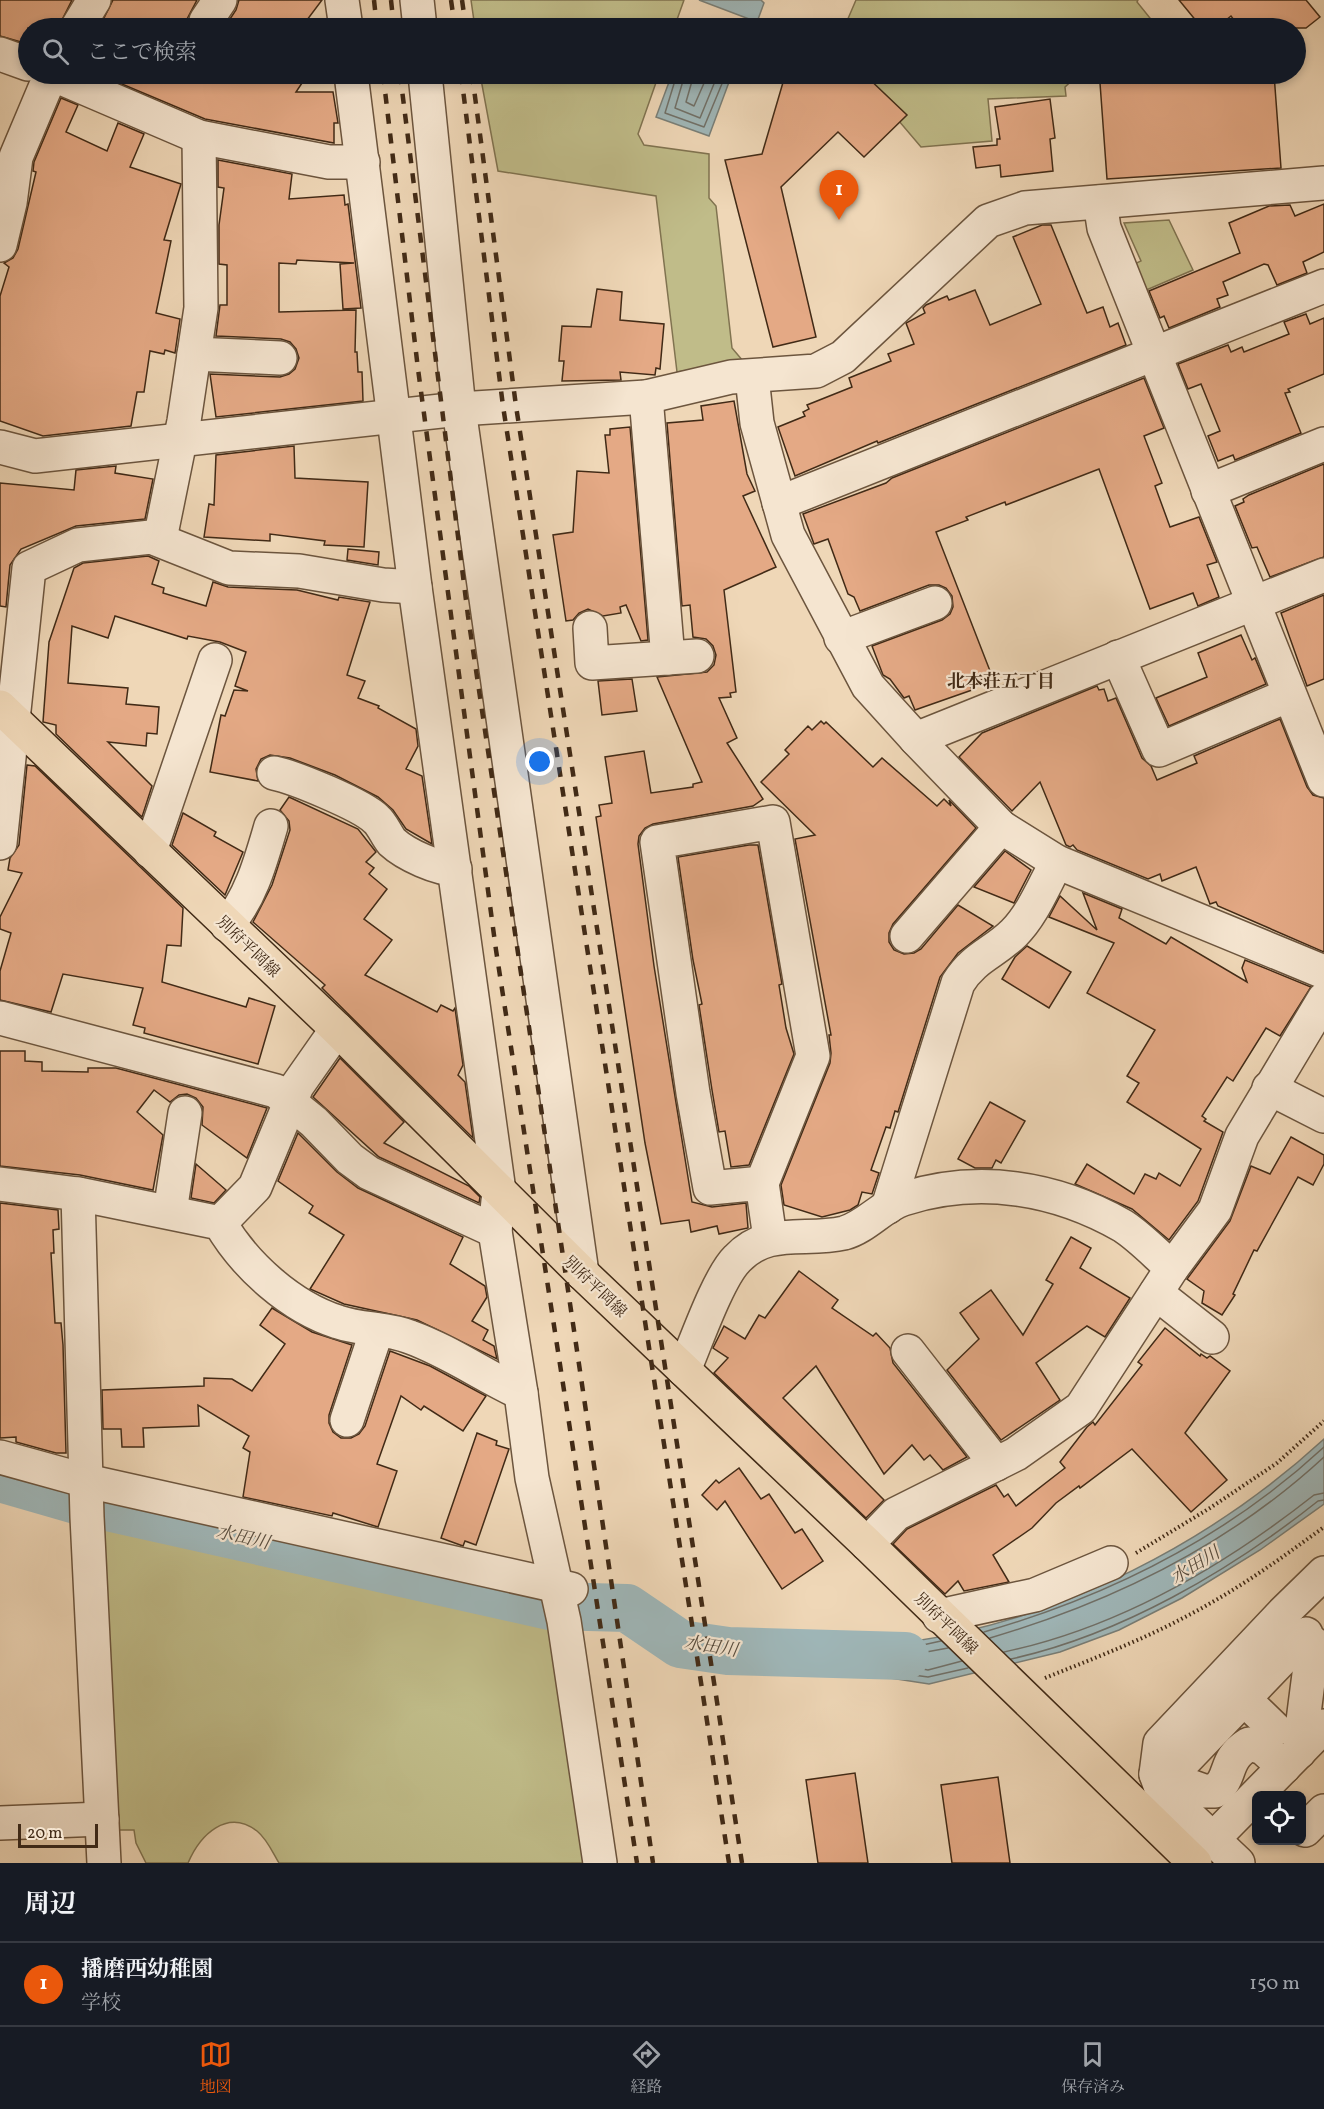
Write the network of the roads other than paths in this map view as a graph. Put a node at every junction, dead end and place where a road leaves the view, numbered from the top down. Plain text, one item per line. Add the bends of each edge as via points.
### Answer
1 (94, 0) edge
2 (342, 0) edge
3 (417, 0) edge
4 (83, 18) edge
5 (345, 18) edge
6 (419, 18) edge
7 (0, 54) edge
8 (18, 60) edge
9 (47, 84) edge
10 (74, 84) edge
11 (352, 84) edge
12 (426, 84) edge
13 (199, 137) junction
14 (363, 162) junction
15 (1324, 183) edge
16 (1100, 202) junction
17 (1, 234) edge
18 (1324, 286) edge
19 (194, 354) junction
20 (1153, 354) junction
21 (280, 358) dead end
22 (752, 377) junction
23 (646, 397) junction
24 (459, 409) junction
25 (393, 417) junction
26 (180, 441) junction
27 (1324, 444) edge
28 (0, 447) edge
29 (1208, 491) junction
30 (779, 502) junction
31 (160, 539) junction
32 (1324, 575) edge
33 (415, 587) junction
34 (935, 603) dead end
35 (1252, 603) junction
36 (590, 628) dead end
37 (841, 638) junction
38 (1118, 657) junction
39 (215, 660) dead end
40 (1289, 695) junction
41 (7, 714) edge
42 (916, 739) junction
43 (295, 771) dead end
44 (1324, 780) edge
45 (271, 826) dead end
46 (1001, 827) junction
47 (0, 843) edge
48 (150, 851) junction
49 (1058, 862) junction
50 (456, 869) junction
51 (227, 925) junction
52 (907, 936) dead end
53 (1324, 972) edge
54 (1324, 999) edge
55 (0, 1018) edge
56 (337, 1029) junction
57 (1269, 1088) junction
58 (289, 1104) junction
59 (185, 1113) dead end
60 (1324, 1116) edge
61 (762, 1183) junction
62 (0, 1184) edge
63 (499, 1191) junction
64 (78, 1194) junction
65 (888, 1207) junction
66 (170, 1212) junction
67 (220, 1223) junction
68 (495, 1231) junction
69 (770, 1238) junction
70 (582, 1273) junction
71 (1164, 1280) junction
72 (377, 1330) junction
73 (1212, 1337) dead end
74 (908, 1351) dead end
75 (684, 1370) junction
76 (521, 1393) junction
77 (347, 1420) dead end
78 (0, 1457) edge
79 (996, 1464) junction
80 (87, 1481) junction
81 (867, 1544) junction
82 (1111, 1563) road end
83 (1321, 1581) edge
84 (562, 1597) junction
85 (949, 1625) junction
86 (1307, 1635) edge
87 (1244, 1699) junction
88 (1324, 1726) edge
89 (1275, 1728) dead end
90 (1156, 1774) junction
91 (1278, 1776) edge
92 (1324, 1810) edge
93 (102, 1819) junction
94 (0, 1822) edge
95 (1306, 1829) edge
96 (1204, 1851) edge
97 (104, 1863) edge
98 (600, 1863) edge
99 (1238, 1863) edge

1 - 4 street
2 - 5 street
3 - 6 street
7 - 8 street
9 - 17 street via 16,157
10 - 13 street
11 - 14 street
12 - 24 street
13 - 14 street via 329,162
13 - 19 street via 201,308
14 - 25 street
15 - 16 street
16 - 20 street via 1104,228
16 - 22 street via 1024,208 988,221 843,357 816,371
18 - 20 street
19 - 21 street
19 - 26 street
20 - 29 street
20 - 30 street
22 - 23 street via 704,382
22 - 30 street via 757,423
23 - 24 street
23 - 36 street via 682,657 592,663
24 - 25 street
24 - 70 street
25 - 26 street
25 - 33 street
26 - 28 street via 35,456
26 - 31 street
27 - 29 street
29 - 35 street
30 - 37 street via 788,535
31 - 33 street via 229,568 299,571
31 - 41 street via 78,545 29,568
32 - 35 street
33 - 50 street
34 - 37 street
35 - 38 street
35 - 40 street
37 - 42 street via 868,686
38 - 40 street via 1159,750
38 - 42 street
39 - 48 street
40 - 44 street
41 - 47 street
41 - 48 main road, 別府平岡線
42 - 46 street
43 - 50 street via 376,818 393,842 440,869
45 - 51 street via 239,912
46 - 49 street
46 - 52 street
48 - 51 main road, 別府平岡線
49 - 53 street
49 - 65 street via 1023,923 976,959 958,983
50 - 63 street
51 - 56 main road, 別府平岡線
54 - 57 street
55 - 58 street via 264,1087 276,1091
56 - 58 street
56 - 63 main road, 別府平岡線
57 - 60 street
57 - 71 street via 1242,1136 1215,1210
58 - 67 street via 255,1187
58 - 68 street via 369,1173
59 - 66 street
61 - 61 street via 813,1056 773,822 657,842 710,1188
61 - 69 street
62 - 64 street
63 - 68 street
63 - 70 main road, 別府平岡線
64 - 66 street
64 - 80 street
65 - 69 street via 850,1231
65 - 71 street via 942,1190 991,1185 1039,1191 1124,1227
66 - 67 street
67 - 72 street via 251,1263 305,1307 339,1323
68 - 76 street
69 - 75 street via 752,1246 727,1272
70 - 75 main road, 別府平岡線
71 - 73 street
71 - 79 street via 1082,1408
72 - 76 street via 407,1335 431,1345
72 - 77 street
74 - 79 street
75 - 81 main road, 別府平岡線
76 - 84 street via 532,1478
78 - 80 street
79 - 81 street via 896,1514
80 - 84 street
80 - 93 street
81 - 85 main road, 別府平岡線
82 - 85 street
83 - 86 street
84 - 98 street
85 - 96 main road, 別府平岡線 via 1017,1690
86 - 87 street
86 - 90 street via 1169,1731 1160,1743
86 - 91 street
87 - 89 street
87 - 90 street via 1185,1760
88 - 91 street
90 - 91 street via 1204,1791 1215,1791 1223,1784 1234,1753 1249,1744 1263,1748
90 - 96 street via 1162,1791
91 - 96 street
92 - 95 street
93 - 94 street
93 - 97 street
96 - 99 street

